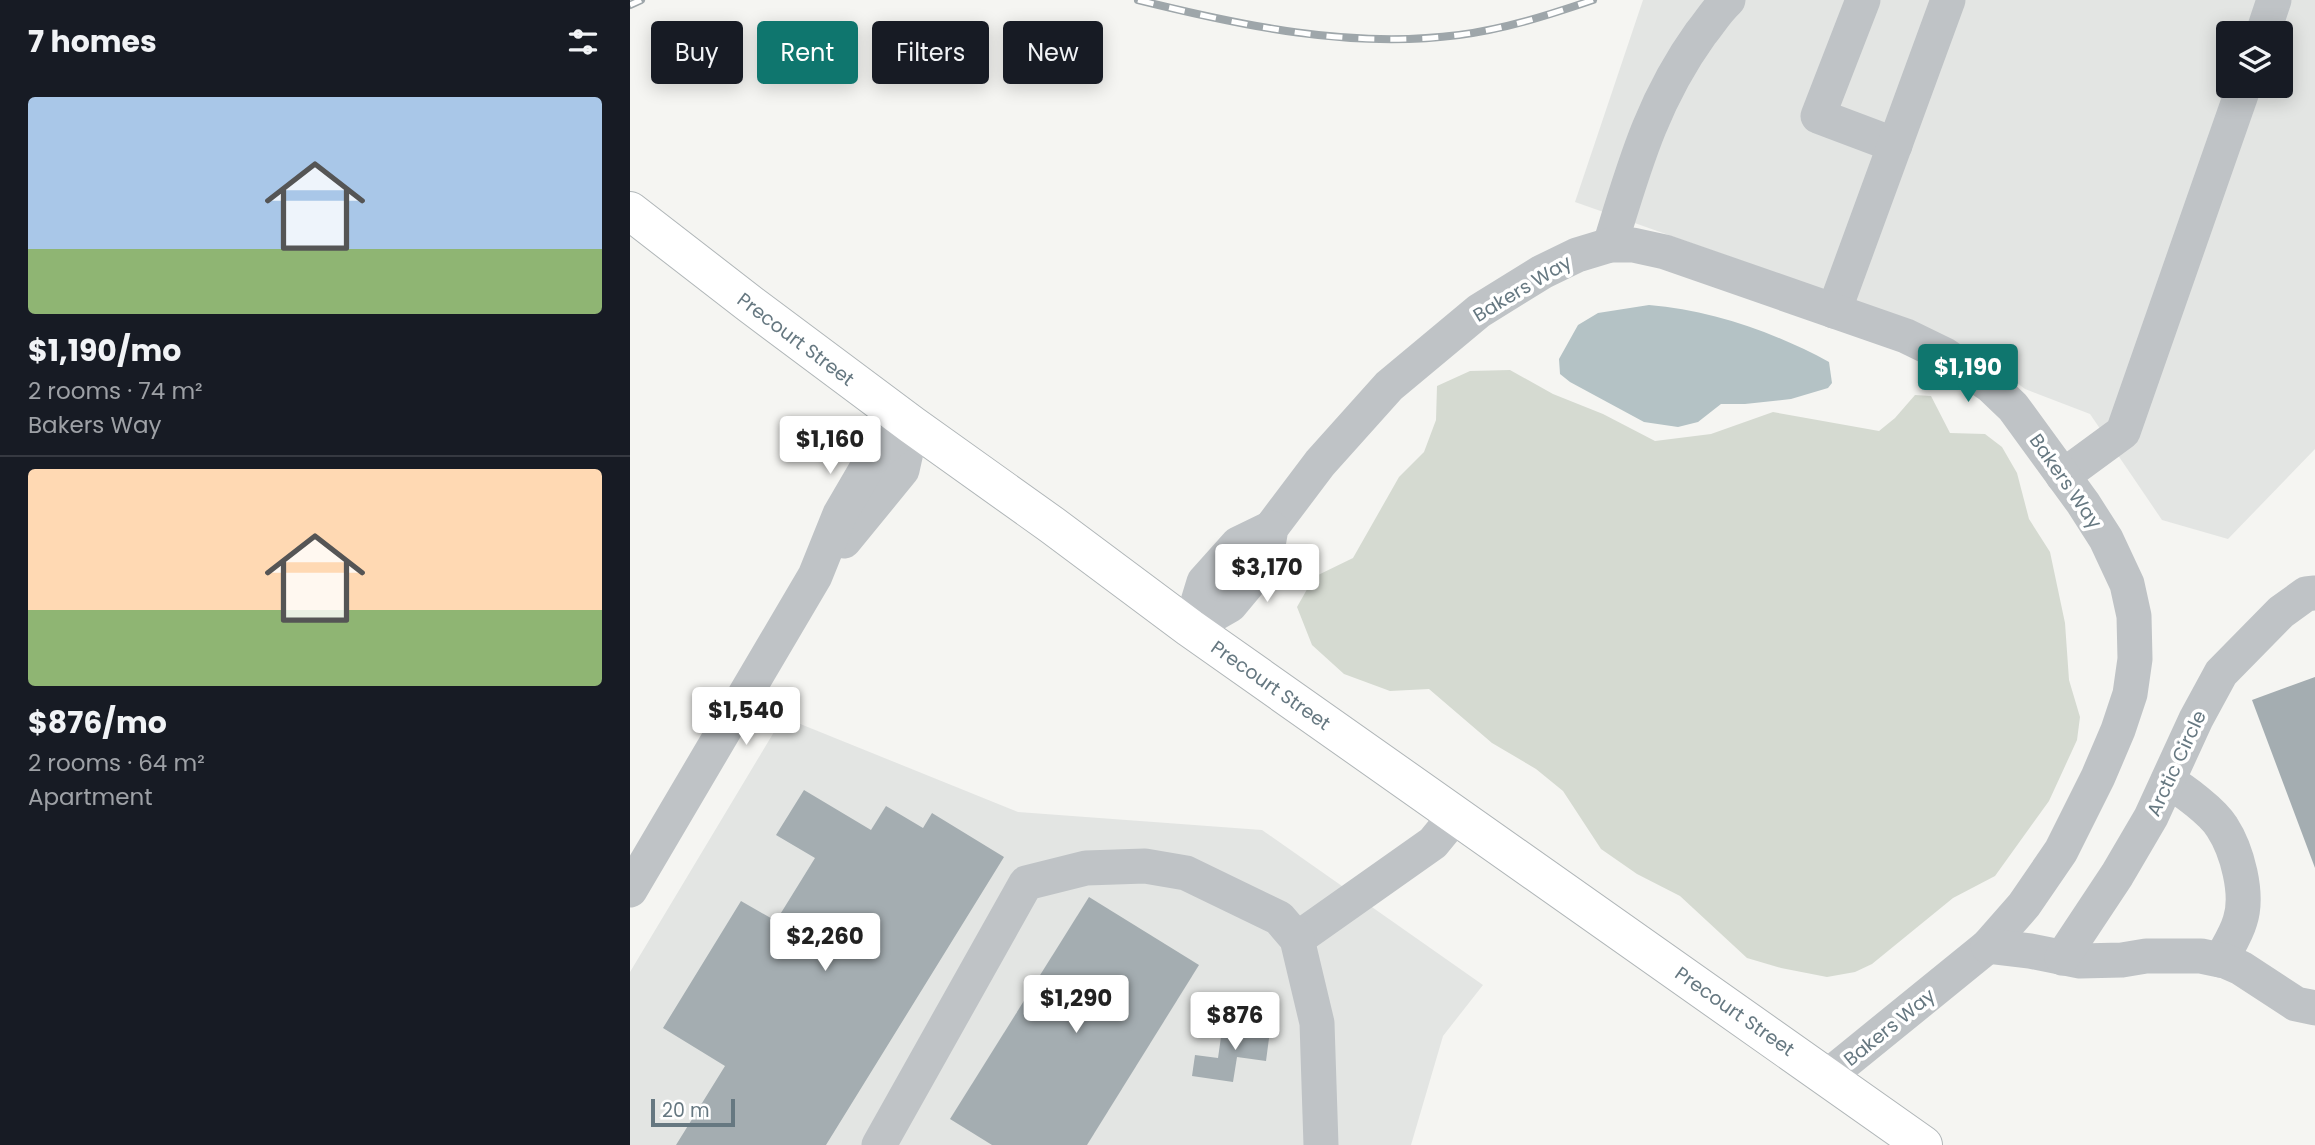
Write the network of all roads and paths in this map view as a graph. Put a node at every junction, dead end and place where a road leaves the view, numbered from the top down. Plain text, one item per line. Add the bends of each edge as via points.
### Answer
1 (1728, 0) edge
2 (1863, 0) edge
3 (1948, 0) edge
4 (2274, 0) edge
5 (2267, 21) edge
6 (2240, 98) edge
7 (1895, 145) junction
8 (630, 211) edge
9 (1610, 245) junction
10 (1834, 311) junction
11 (912, 425) junction
12 (2063, 476) junction
13 (2314, 592) edge
14 (1190, 628) junction
15 (2168, 781) junction
16 (1456, 815) junction
17 (630, 890) edge
18 (1297, 939) junction
19 (1988, 946) junction
20 (2062, 958) junction
21 (2221, 960) junction
22 (2315, 1008) edge
23 (1828, 1076) junction
24 (879, 1145) edge
25 (1321, 1145) edge
26 (1923, 1145) edge

1 - 9 street via 1690,48 1668,86 1643,139
2 - 7 street via 1818,116
3 - 7 street
4 - 5 street
6 - 12 street via 2123,432
7 - 10 street
8 - 11 main road, Precourt Street
9 - 10 street, Bakers Way via 1665,252
9 - 14 street, Bakers Way via 1542,272 1479,311 1389,386 1320,463 1271,528 1238,544 1204,582
10 - 12 street, Bakers Way via 1906,336 1974,373 2013,407
11 - 14 main road, Precourt Street
11 - 17 street via 875,454 840,514 815,576
12 - 19 street, Bakers Way via 2106,539 2127,584 2136,659 2118,730 2061,851 2024,905
13 - 15 street, Arctic Circle via 2281,612 2221,673
14 - 16 main road, Precourt Street
15 - 20 street, Arctic Circle via 2117,875
15 - 21 street via 2192,796 2221,825 2238,865 2243,907
16 - 18 street via 1433,843
16 - 23 main road, Precourt Street
18 - 24 street via 1279,918 1186,873 1116,865 1026,883
18 - 25 street via 1317,1023
19 - 20 street
19 - 23 street, Bakers Way
20 - 21 street via 2201,956
21 - 22 street via 2296,1004
23 - 26 main road, Precourt Street

